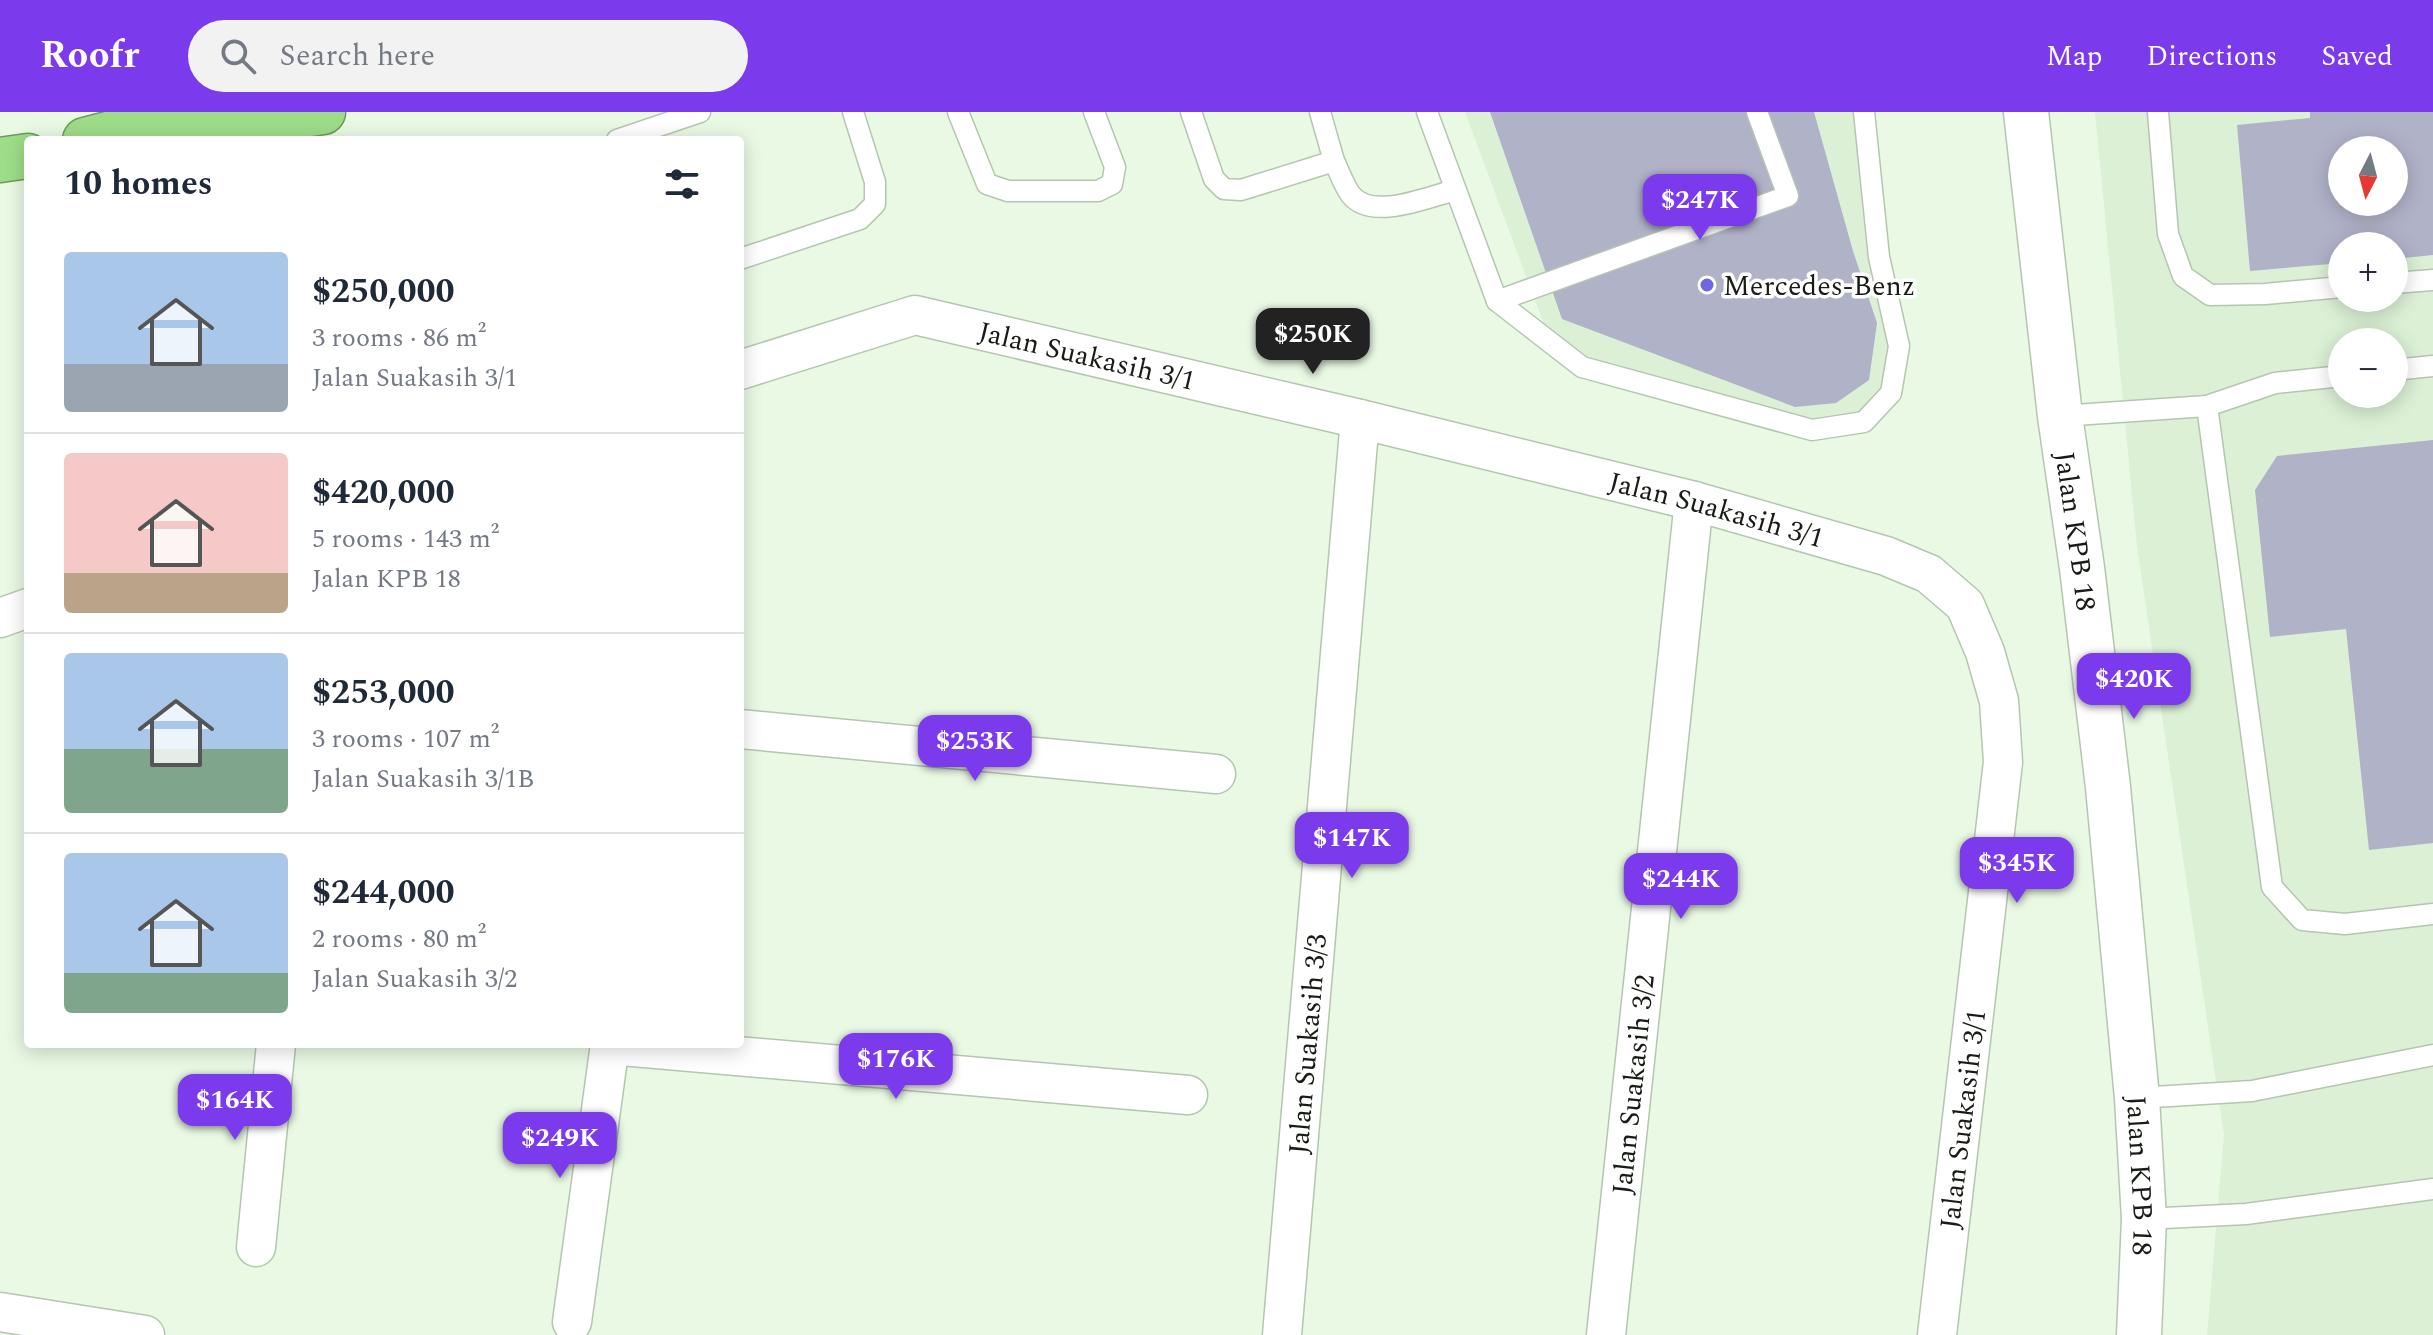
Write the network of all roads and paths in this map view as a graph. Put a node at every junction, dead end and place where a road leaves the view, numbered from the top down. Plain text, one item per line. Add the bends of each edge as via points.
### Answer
1 (190, 112) edge
2 (323, 112) edge
3 (700, 112) edge
4 (853, 112) edge
5 (958, 112) edge
6 (1094, 112) edge
7 (1191, 112) edge
8 (1320, 112) edge
9 (1427, 112) edge
10 (1757, 112) edge
11 (1864, 112) edge
12 (2026, 112) edge
13 (2158, 112) edge
14 (100, 136) edge
15 (164, 136) edge
16 (629, 136) edge
17 (1334, 161) junction
18 (1455, 190) junction
19 (744, 258) edge
20 (2433, 280) edge
21 (2408, 282) edge
22 (2328, 288) edge
23 (1497, 301) junction
24 (2433, 366) edge
25 (744, 369) edge
26 (2408, 369) edge
27 (2328, 377) edge
28 (2207, 406) junction
29 (2060, 416) junction
30 (1360, 419) junction
31 (1694, 501) junction
32 (24, 609) edge
33 (0, 618) edge
34 (744, 729) edge
35 (1216, 774) dead end
36 (2433, 914) edge
37 (276, 1048) edge
38 (609, 1048) edge
39 (655, 1048) edge
40 (2433, 1055) edge
41 (1188, 1095) dead end
42 (2137, 1098) junction
43 (2433, 1189) edge
44 (2144, 1219) junction
45 (256, 1247) dead end
46 (0, 1312) edge
47 (572, 1322) dead end
48 (145, 1335) edge
49 (1282, 1335) edge
50 (1606, 1335) edge
51 (1937, 1335) edge
52 (2139, 1335) edge

1 - 14 highway
2 - 15 highway
3 - 16 lane
4 - 19 lane via 875,182 875,204 860,219
5 - 6 lane via 987,184 1008,191 1098,191 1112,184 1115,167
7 - 17 lane via 1214,179 1224,189 1241,190
8 - 17 lane
9 - 18 lane
10 - 23 lane via 1788,196
11 - 23 lane via 1879,257 1899,346 1891,393 1864,422 1812,430 1582,367
12 - 29 street, Jalan KPB 18
13 - 22 lane via 2168,234 2183,276 2210,295
17 - 18 lane via 1351,196 1366,207 1392,207
18 - 23 lane
20 - 21 lane
24 - 26 lane
25 - 30 street, Jalan Suakasih 3/1 via 915,315
27 - 28 lane via 2275,383
28 - 29 lane
28 - 36 lane via 2272,887 2302,920 2345,924
29 - 42 street, Jalan KPB 18 via 2108,787
30 - 31 street, Jalan Suakasih 3/1
30 - 49 street, Jalan Suakasih 3/3
31 - 50 street, Jalan Suakasih 3/2
31 - 51 street, Jalan Suakasih 3/1 via 1886,556 1929,574 1965,605 1985,652 1999,701 2003,762
32 - 33 street
34 - 35 street
37 - 45 street
38 - 47 street
39 - 41 street
40 - 42 lane via 2252,1091
42 - 44 street, Jalan KPB 18
43 - 44 lane via 2246,1214
44 - 52 street, Jalan KPB 18
46 - 48 street

